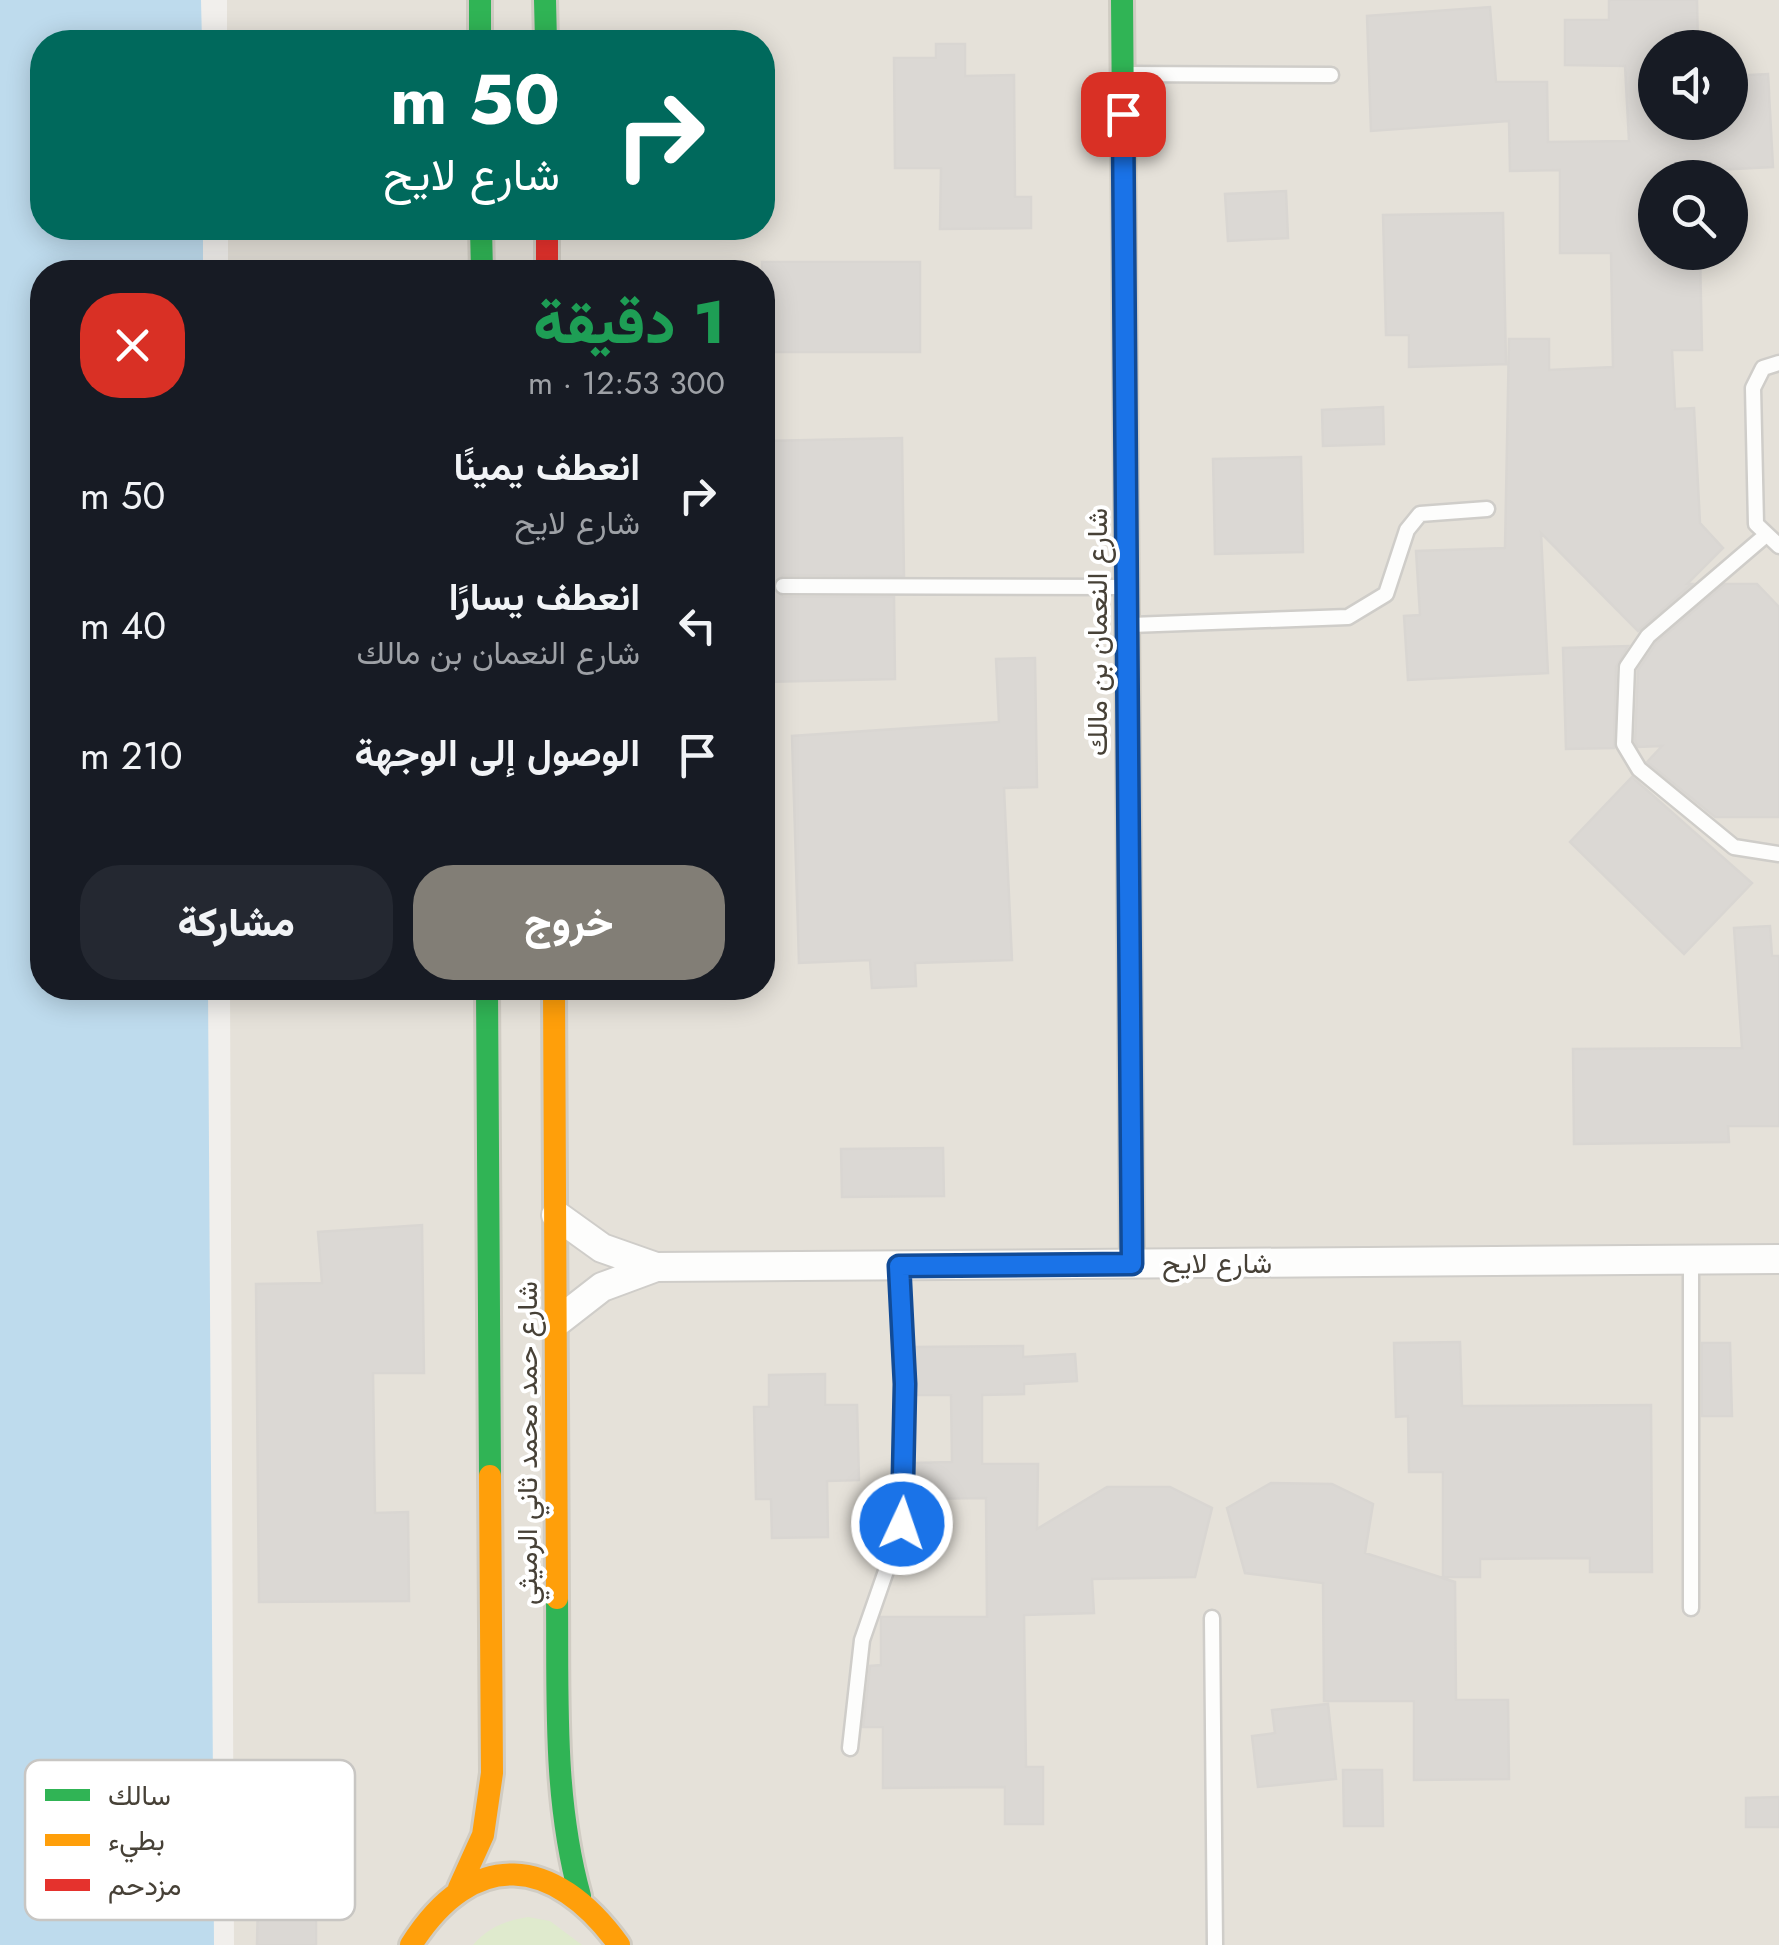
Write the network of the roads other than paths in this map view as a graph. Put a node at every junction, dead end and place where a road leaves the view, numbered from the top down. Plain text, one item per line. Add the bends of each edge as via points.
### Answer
1 (480, 0) edge
2 (546, 0) edge
3 (1122, 0) edge
4 (480, 30) edge
5 (546, 30) edge
6 (1123, 74) junction
7 (1331, 76) dead end
8 (1779, 363) edge
9 (1488, 509) dead end
10 (1766, 535) junction
11 (1779, 546) edge
12 (783, 586) dead end
13 (1126, 588) junction
14 (1127, 625) junction
15 (1779, 854) edge
16 (487, 1000) edge
17 (554, 1000) edge
18 (556, 1215) junction
19 (1779, 1258) edge
20 (1691, 1259) junction
21 (1132, 1264) junction
22 (899, 1266) junction
23 (656, 1267) junction
24 (556, 1322) junction
25 (1691, 1608) dead end
26 (1212, 1618) dead end
27 (850, 1748) dead end
28 (460, 1888) junction
29 (580, 1896) junction
30 (411, 1945) edge
31 (619, 1945) edge
32 (1215, 1945) edge

1 - 4 street
2 - 5 street
3 - 6 street, شارع النعمان بن مالك
6 - 7 lane
6 - 13 street, شارع النعمان بن مالك
8 - 10 lane via 1764,368 1753,388 1756,524
9 - 14 lane via 1420,514 1407,530 1386,594 1348,617
10 - 11 lane
10 - 15 lane via 1648,636 1627,666 1624,744 1640,769 1734,847
12 - 13 lane
13 - 14 street, شارع النعمان بن مالك
14 - 21 street, شارع النعمان بن مالك
16 - 28 street, شارع حمد محمد ثاني الرميثي via 492,1774 482,1835
17 - 18 street, شارع حمد محمد ثاني الرميثي
18 - 23 street, شارع لايح via 602,1248
18 - 24 street, شارع حمد محمد ثاني الرميثي
19 - 20 street, شارع لايح
20 - 21 street, شارع لايح
20 - 25 lane
21 - 22 street, شارع لايح
22 - 23 street, شارع لايح
22 - 27 lane via 906,1401 902,1524 862,1640
23 - 24 street, شارع لايح via 602,1287
24 - 29 street, شارع حمد محمد ثاني الرميثي via 558,1780 564,1839
26 - 32 lane
28 - 29 street via 483,1878 533,1876
28 - 30 street via 438,1905
29 - 31 street

